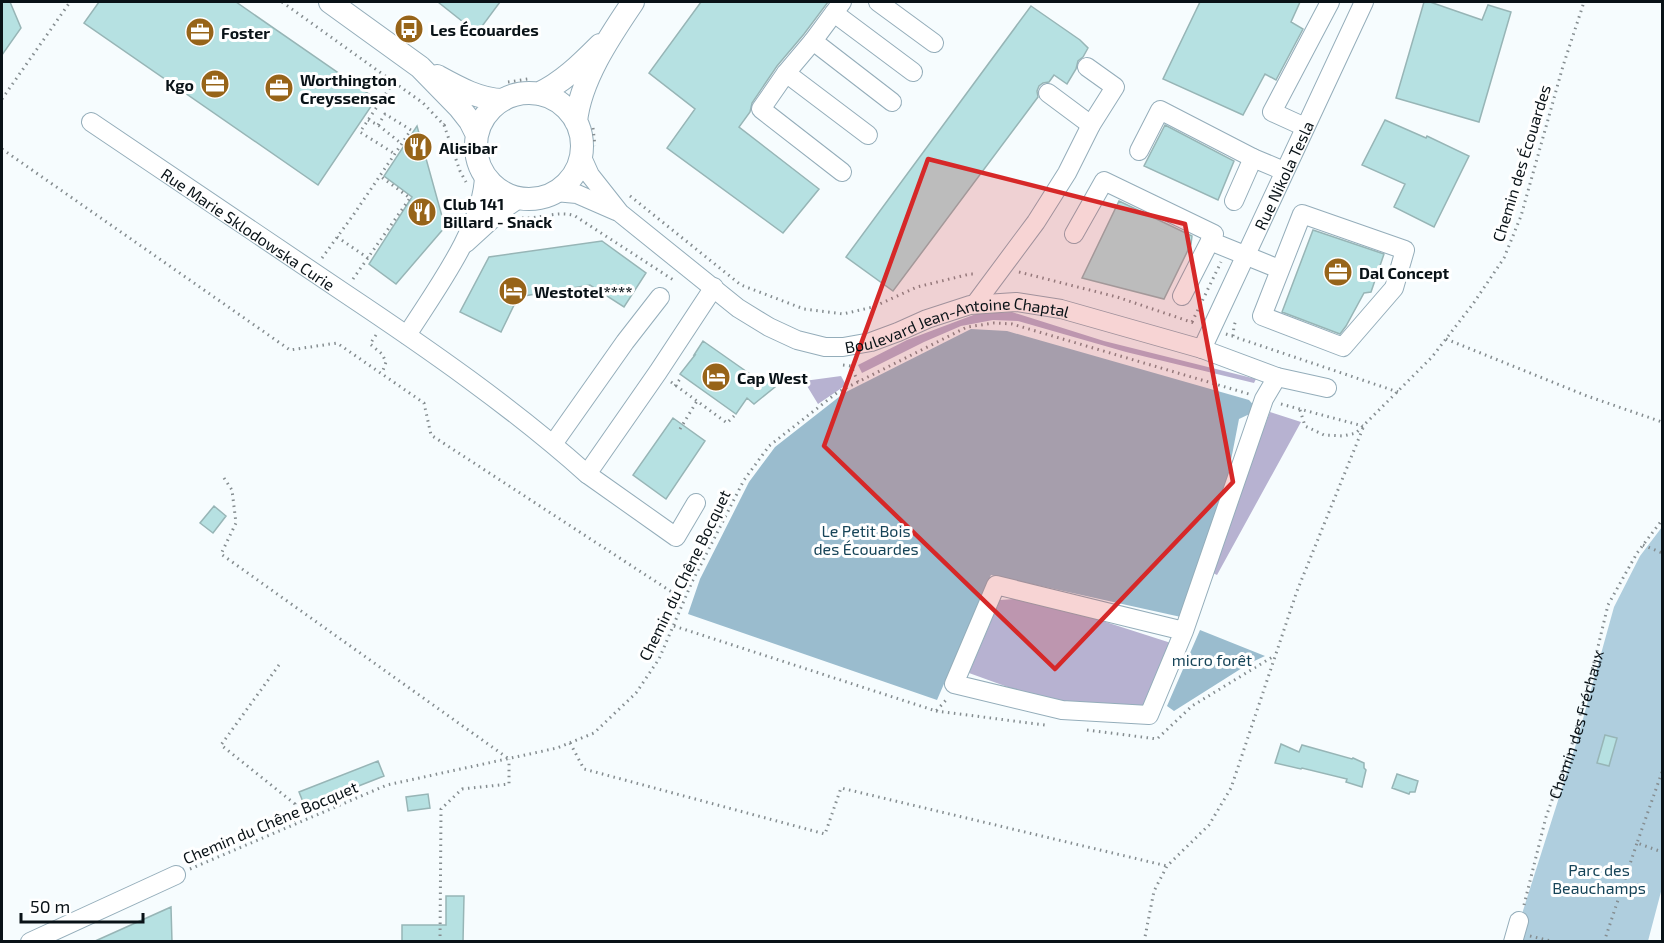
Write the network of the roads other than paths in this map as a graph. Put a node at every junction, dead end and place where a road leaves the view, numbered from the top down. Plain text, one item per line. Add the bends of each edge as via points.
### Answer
1 (330, 2) edge
2 (633, 2) edge
3 (878, 2) edge
4 (1330, 2) edge
5 (1364, 2) edge
6 (838, 7) edge
7 (614, 32) junction
8 (813, 41) junction
9 (934, 43) dead end
10 (420, 67) junction
11 (1088, 67) dead end
12 (913, 72) dead end
13 (786, 73) junction
14 (537, 86) junction
15 (501, 92) junction
16 (1048, 93) dead end
17 (891, 102) dead end
18 (584, 121) junction
19 (91, 122) dead end
20 (1091, 125) junction
21 (1305, 127) junction
22 (477, 135) junction
23 (868, 135) dead end
24 (1139, 151) dead end
25 (588, 152) junction
26 (1253, 158) junction
27 (1284, 171) junction
28 (842, 172) dead end
29 (484, 174) junction
30 (555, 192) junction
31 (519, 198) junction
32 (1234, 201) dead end
33 (620, 213) junction
34 (1074, 234) dead end
35 (1210, 242) junction
36 (462, 247) junction
37 (1245, 256) junction
38 (1279, 269) junction
39 (709, 294) junction
40 (1182, 296) dead end
41 (660, 297) dead end
42 (975, 304) junction
43 (407, 335) junction
44 (1202, 350) junction
45 (1277, 377) junction
46 (1327, 388) dead end
47 (553, 444) junction
48 (587, 474) junction
49 (696, 503) dead end
50 (1184, 631) junction
51 (176, 875) road end
52 (30, 942) edge

1 - 10 main road
2 - 7 main road
3 - 9 street
4 - 21 street via 1272,112
5 - 21 street, Rue Nikola Tesla
6 - 8 street
6 - 12 street
7 - 14 main road via 566,77 553,86
7 - 18 main road via 579,105
8 - 13 street
8 - 17 street
10 - 15 main road via 490,99
10 - 22 main road via 459,107
11 - 20 street via 1115,87
13 - 23 street
13 - 28 street via 761,109
14 - 15 main road via 520,94
14 - 18 main road
15 - 22 main road
16 - 20 street
18 - 25 main road via 582,144
19 - 43 street, Rue Marie Sklodowska Curie
20 - 42 street via 1036,222
21 - 27 street, Rue Nikola Tesla
22 - 29 main road via 477,155
24 - 26 street via 1160,110
25 - 30 main road via 567,183
25 - 33 street, Boulevard Jean-Antoine Chaptal via 590,175
26 - 27 street
26 - 32 street
27 - 37 street, Rue Nikola Tesla
29 - 31 main road via 499,190
29 - 36 street via 481,201
30 - 31 main road via 532,199
30 - 33 street, Boulevard Jean-Antoine Chaptal via 577,194
31 - 36 street
33 - 39 street, Boulevard Jean-Antoine Chaptal
34 - 35 street via 1104,181 1214,234
35 - 37 street
35 - 40 street
36 - 43 street
37 - 38 street
37 - 44 street, Rue Nikola Tesla
38 - 38 street via 1262,316 1343,347 1394,288 1405,250 1302,214
39 - 42 street, Boulevard Jean-Antoine Chaptal via 797,340 825,347 872,342
39 - 48 street
41 - 47 street
42 - 44 street, Boulevard Jean-Antoine Chaptal via 1016,303 1061,309
43 - 47 street, Rue Marie Sklodowska Curie
44 - 45 street, Boulevard Jean-Antoine Chaptal
45 - 46 street, Boulevard Jean-Antoine Chaptal
45 - 50 street via 1258,397
47 - 48 street, Rue Marie Sklodowska Curie
48 - 49 street, Rue Marie Sklodowska Curie via 676,537
50 - 50 street via 1149,715 1062,710 954,684 996,585
51 - 52 street

